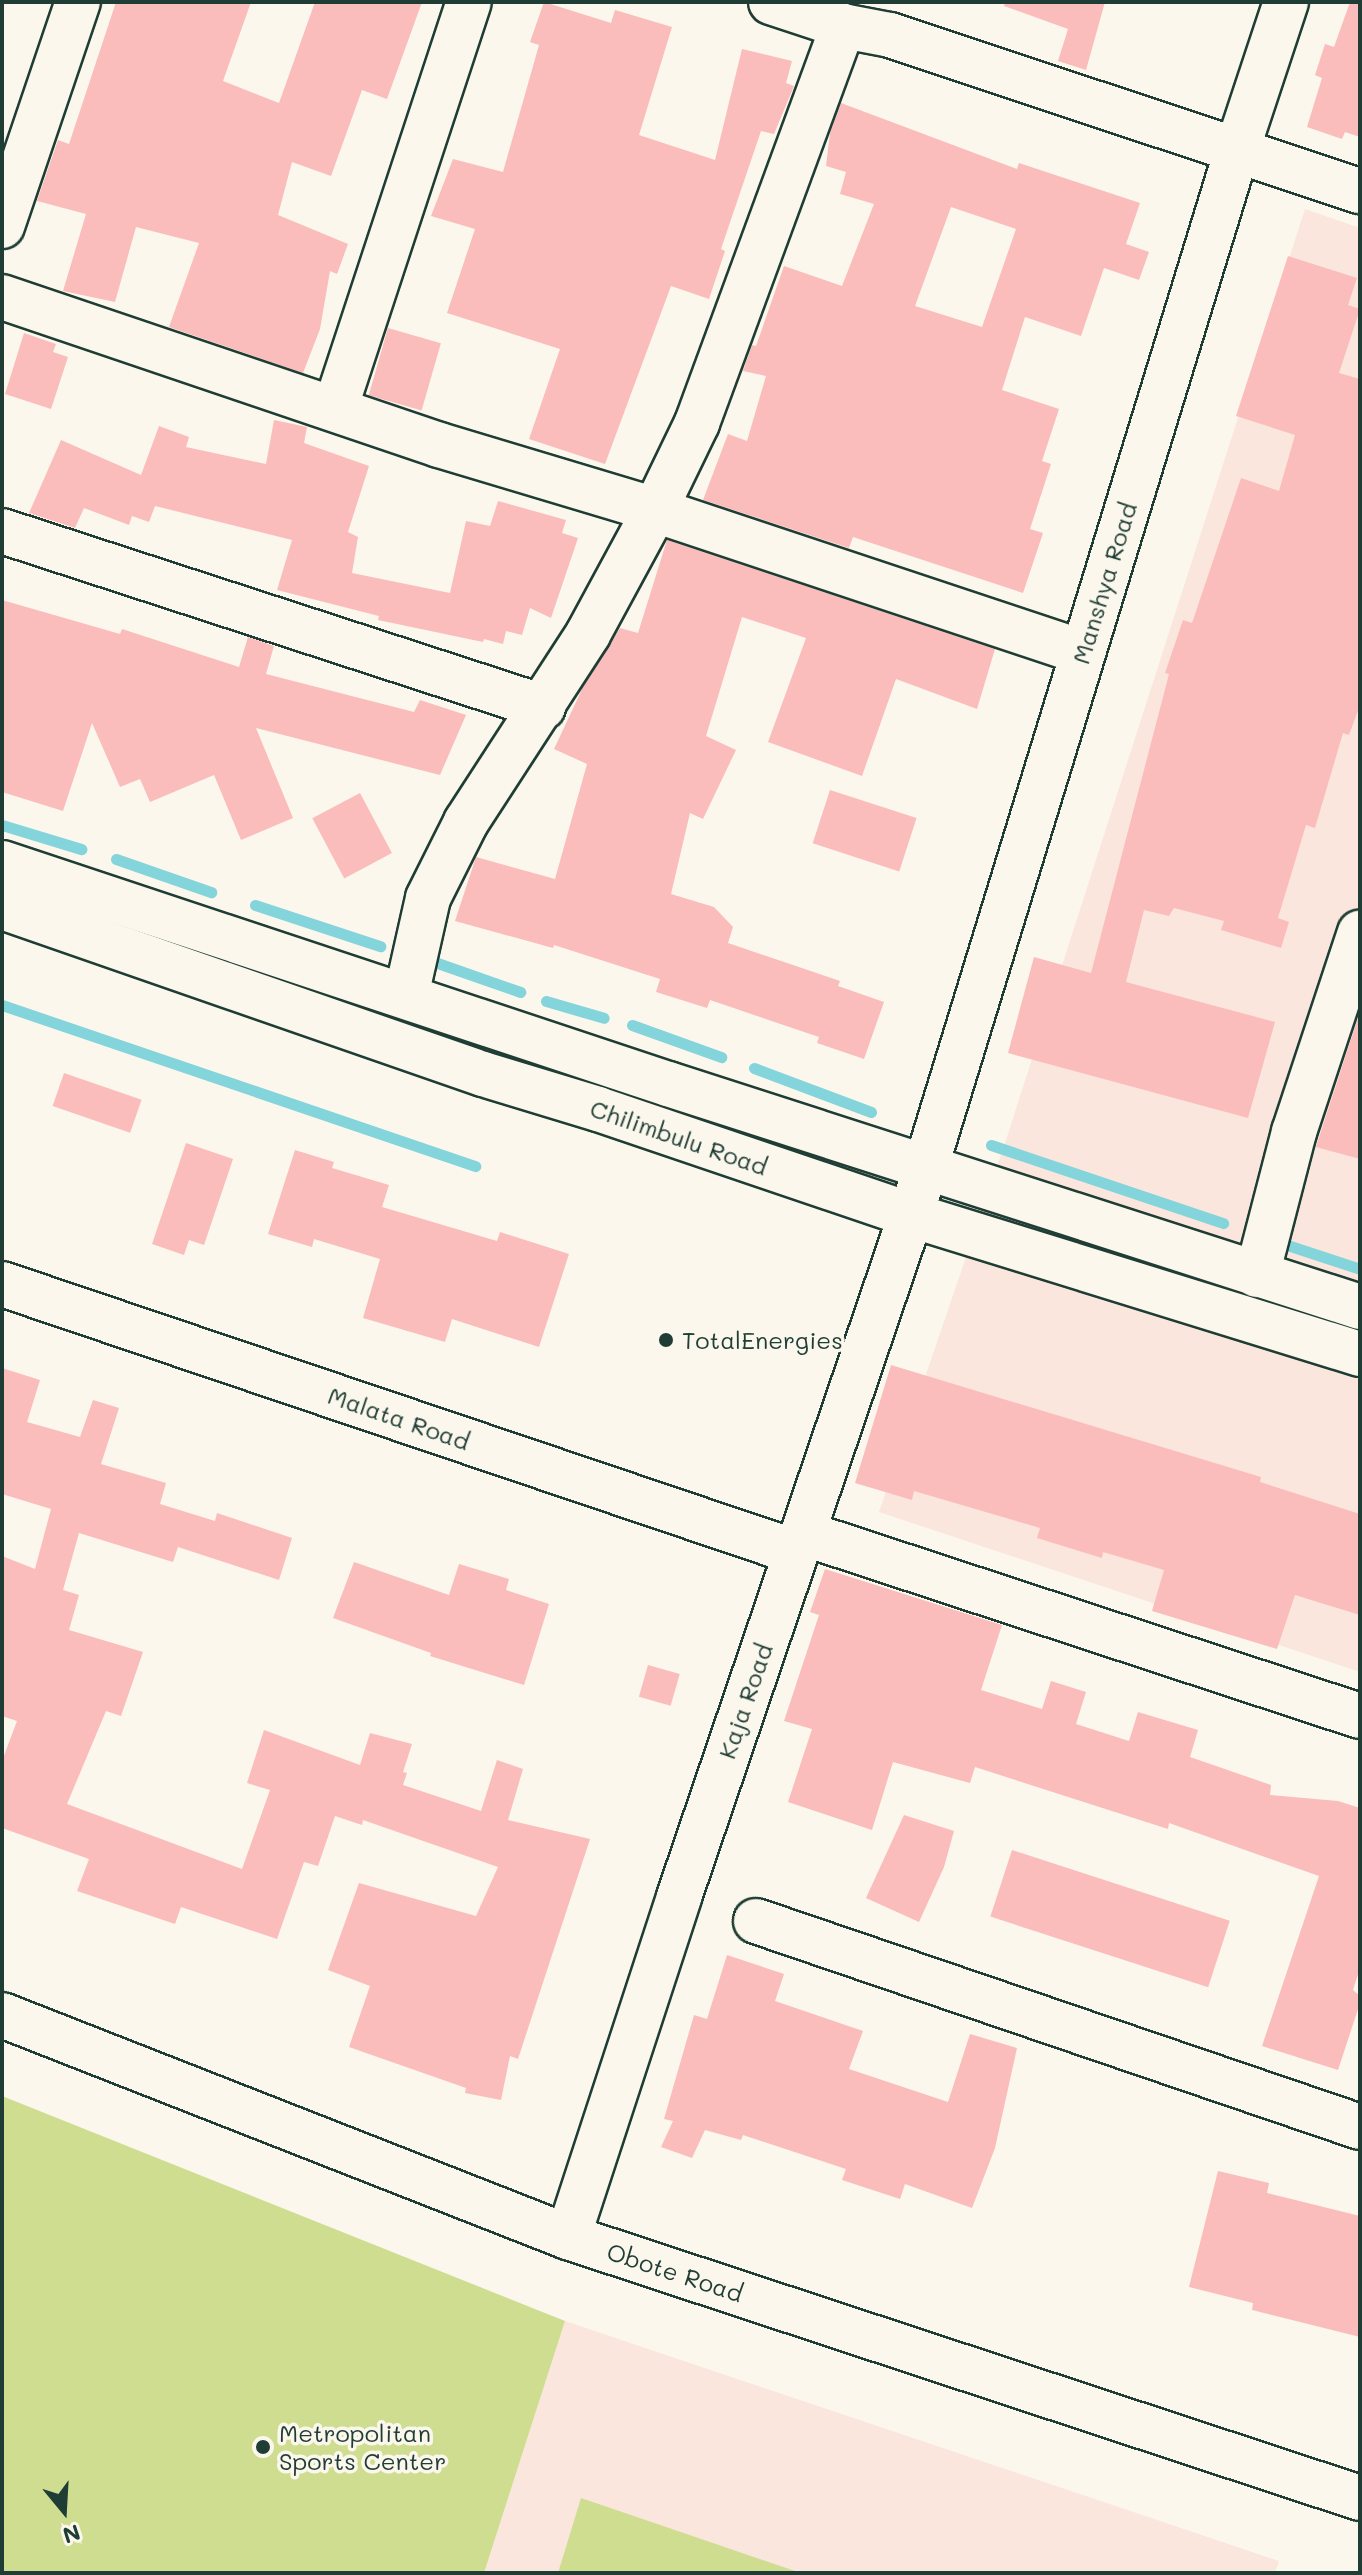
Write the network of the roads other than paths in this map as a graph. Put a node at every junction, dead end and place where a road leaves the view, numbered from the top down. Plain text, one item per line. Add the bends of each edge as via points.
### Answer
1 (78, 2) edge
2 (469, 2) edge
3 (771, 2) edge
4 (1286, 2) edge
5 (896, 18) edge
6 (843, 26) junction
7 (1238, 147) junction
8 (1360, 191) edge
9 (2, 226) edge
10 (2, 297) edge
11 (335, 409) junction
12 (655, 510) junction
13 (2, 531) edge
14 (1083, 652) junction
15 (543, 707) junction
16 (2, 863) edge
17 (2, 907) edge
18 (1360, 933) edge
19 (406, 996) junction
20 (924, 1166) junction
21 (911, 1215) junction
22 (1257, 1275) junction
23 (2, 1284) edge
24 (1360, 1307) edge
25 (1360, 1354) edge
26 (799, 1543) junction
27 (1360, 1716) edge
28 (756, 1921) dead end
29 (2, 2015) edge
30 (1360, 2127) edge
31 (568, 2237) junction
32 (1360, 2498) edge

1 - 9 street
2 - 11 street
3 - 6 street
4 - 7 street, Manshya Road
5 - 6 street
5 - 7 street
6 - 12 street via 697,423
7 - 8 street
7 - 14 street, Manshya Road
10 - 11 street
11 - 12 street
12 - 14 street
12 - 15 street
13 - 15 street
14 - 20 street, Manshya Road
15 - 19 street via 466,822 428,898
16 - 19 street, Chilimbulu Road
17 - 21 street, Chilimbulu Road
18 - 22 street via 1294,1132
19 - 20 street, Chilimbulu Road
20 - 21 street, Kaja Road
20 - 22 street, Chilimbulu Road
21 - 25 street, Chilimbulu Road
21 - 26 street, Kaja Road
22 - 24 street, Chilimbulu Road
23 - 26 street, Malata Road
26 - 27 street, Malata Road
26 - 31 street, Kaja Road
28 - 30 street
29 - 31 street, Obote Road
31 - 32 street, Obote Road

